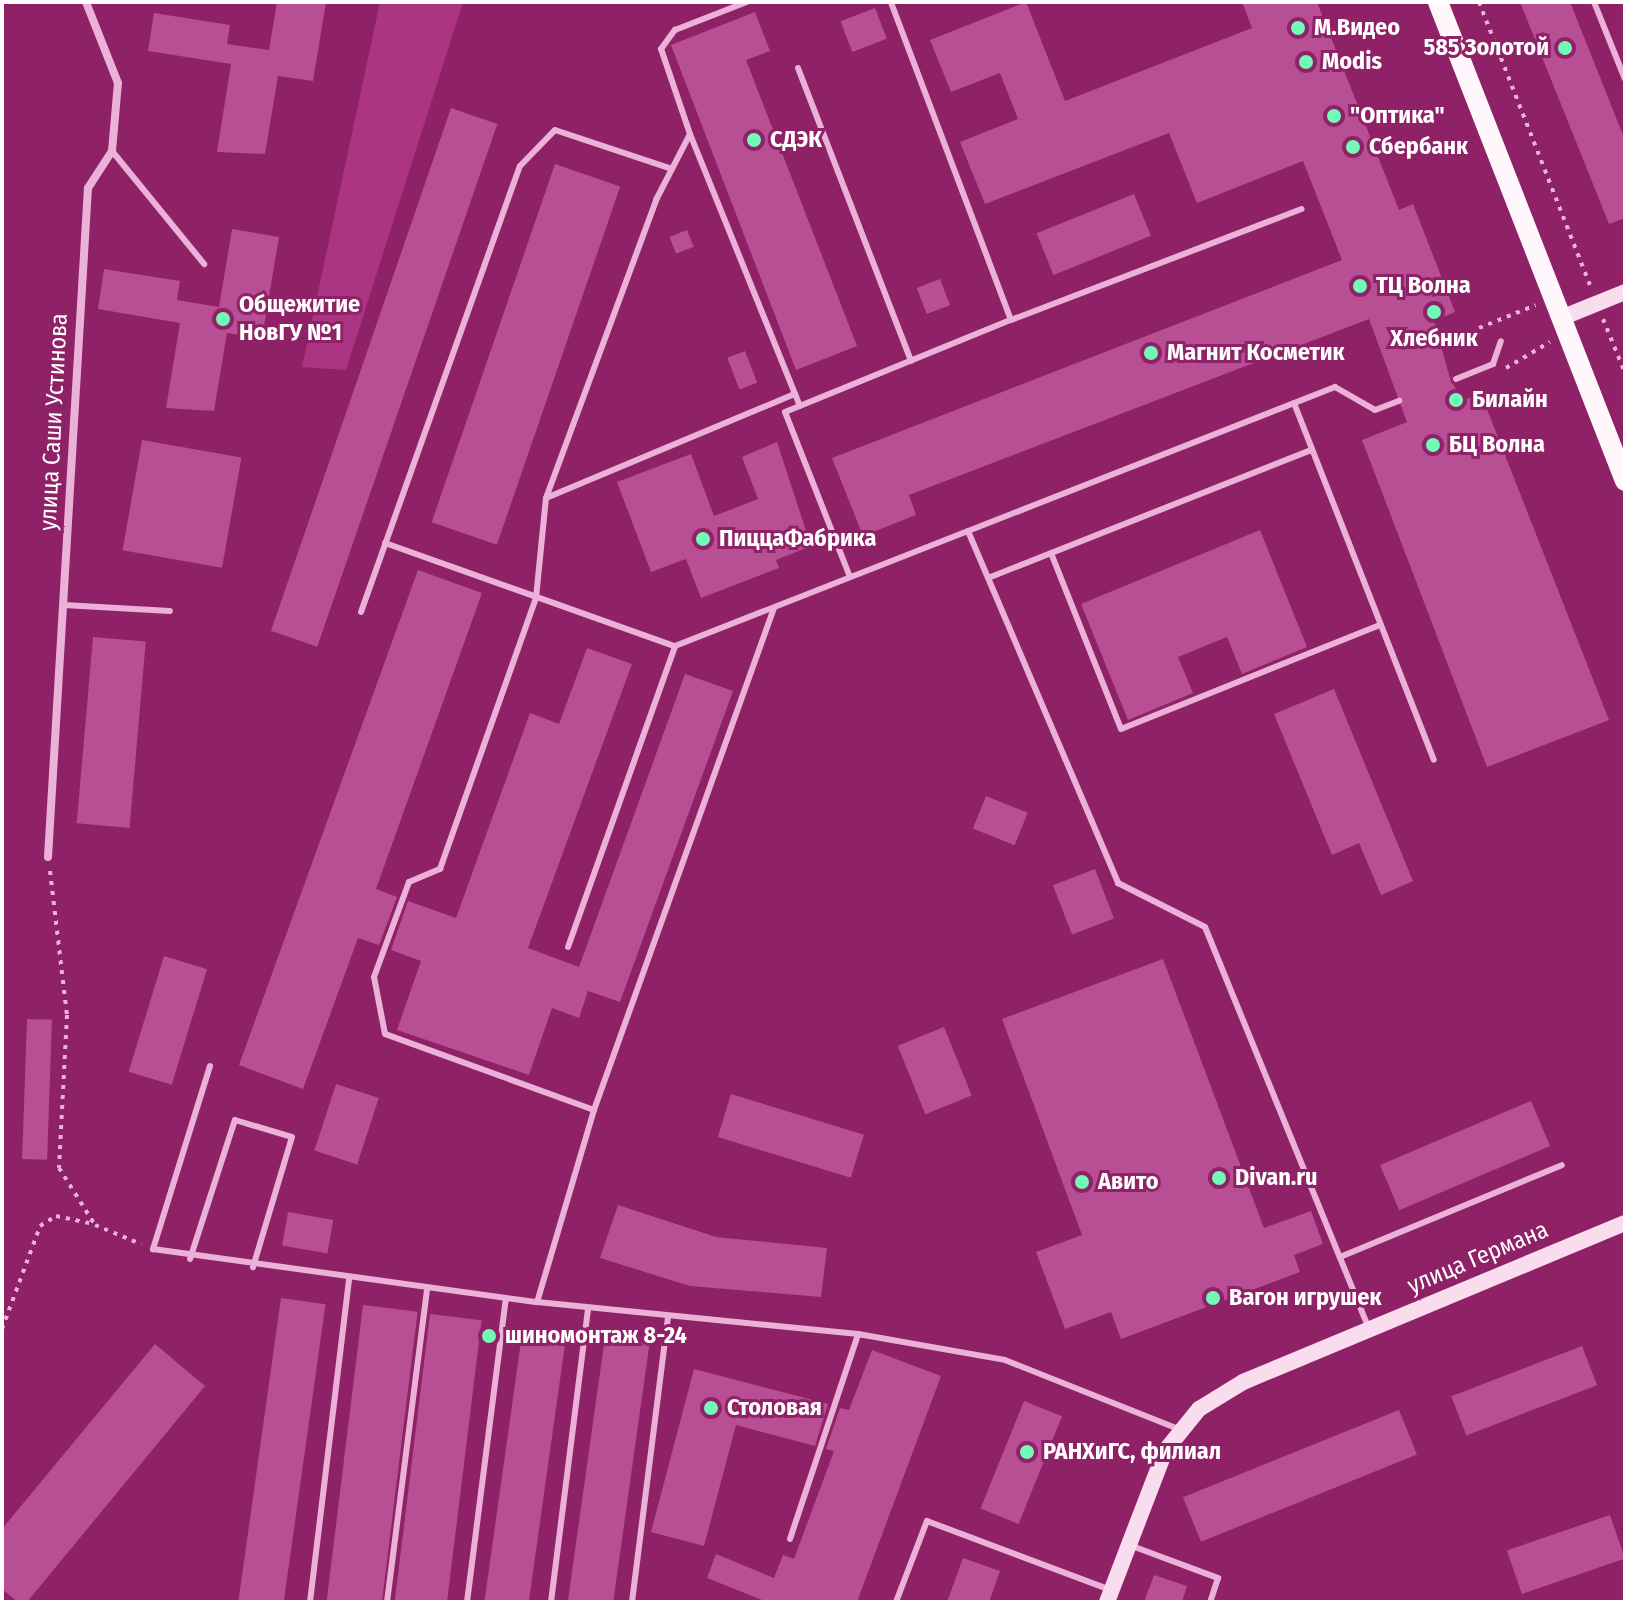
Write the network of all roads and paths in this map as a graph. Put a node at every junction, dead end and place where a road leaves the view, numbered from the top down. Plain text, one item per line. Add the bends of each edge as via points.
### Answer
1 (86, 2) edge
2 (747, 2) edge
3 (891, 2) edge
4 (1438, 2) edge
5 (1479, 2) edge
6 (1594, 2) edge
7 (798, 68) dead end
8 (1625, 79) edge
9 (690, 134) junction
10 (112, 151) junction
11 (672, 169) junction
12 (1301, 209) dead end
13 (204, 264) dead end
14 (1625, 292) edge
15 (1597, 303) junction
16 (1561, 318) junction
17 (1011, 320) junction
18 (1501, 341) dead end
19 (911, 361) junction
20 (1625, 373) edge
21 (1456, 379) dead end
22 (795, 394) junction
23 (1399, 401) dead end
24 (1294, 403) junction
25 (800, 406) junction
26 (1312, 450) junction
27 (1625, 481) edge
28 (546, 498) junction
29 (968, 531) junction
30 (385, 543) junction
31 (1051, 553) junction
32 (850, 577) junction
33 (988, 578) junction
34 (536, 598) junction
35 (64, 605) junction
36 (774, 608) junction
37 (170, 611) dead end
38 (361, 612) dead end
39 (1380, 625) junction
40 (675, 646) junction
41 (1434, 760) dead end
42 (48, 857) joint
43 (568, 947) dead end
44 (210, 1066) dead end
45 (594, 1110) junction
46 (1562, 1165) dead end
47 (1625, 1223) edge
48 (95, 1225) junction
49 (153, 1249) junction
50 (1340, 1257) junction
51 (190, 1259) junction
52 (253, 1267) junction
53 (349, 1279) junction
54 (427, 1288) junction
55 (506, 1298) junction
56 (537, 1302) junction
57 (588, 1309) junction
58 (668, 1318) junction
59 (2, 1329) edge
60 (1369, 1329) junction
61 (858, 1334) junction
62 (1178, 1429) junction
63 (790, 1539) dead end
64 (1128, 1545) junction
65 (1110, 1596) edge
66 (310, 1602) edge
67 (387, 1602) edge
68 (467, 1602) edge
69 (551, 1602) edge
70 (632, 1602) edge
71 (896, 1602) edge
72 (1210, 1602) edge

1 - 10 street, улица Саши Устинова via 118,83
2 - 9 lane via 675,30 664,42 661,57
3 - 17 lane
4 - 16 main road
5 - 15 path
6 - 8 lane
7 - 19 lane
9 - 11 lane
9 - 22 lane
10 - 13 lane
10 - 35 street, улица Саши Устинова via 88,188
11 - 28 lane
11 - 30 lane via 555,130 520,166
12 - 17 lane
14 - 15 main road
15 - 16 main road
15 - 20 path
16 - 27 main road
17 - 19 lane
18 - 21 lane via 1493,364
19 - 25 lane
22 - 25 lane
22 - 28 lane
23 - 24 lane via 1375,410 1335,387
24 - 26 lane
24 - 29 lane
25 - 32 lane via 785,412
26 - 31 lane
26 - 39 lane
28 - 34 lane
29 - 32 lane
29 - 33 lane
30 - 34 lane
30 - 38 lane
31 - 33 lane
31 - 39 lane via 1121,729
32 - 36 lane
33 - 50 lane via 1118,883 1205,927
34 - 40 lane
34 - 45 lane via 440,869 409,882 374,977 385,1034
35 - 37 lane
35 - 42 street, улица Саши Устинова
36 - 40 lane
36 - 45 lane
39 - 41 lane
40 - 43 lane
42 - 48 path via 67,1015 59,1168
44 - 49 lane
45 - 56 lane
46 - 50 lane
47 - 60 main road, улица Германа
48 - 49 path
48 - 59 path via 56,1216 40,1226
49 - 51 lane
50 - 60 lane
51 - 52 lane
51 - 52 lane via 235,1120 292,1137
52 - 53 lane
53 - 54 lane
53 - 66 lane
54 - 55 lane
54 - 67 lane
55 - 56 lane
55 - 68 lane
56 - 57 lane
57 - 58 lane
57 - 69 lane
58 - 61 lane
58 - 70 lane
60 - 62 main road, улица Германа via 1243,1382
61 - 62 lane via 1005,1360
61 - 63 lane
62 - 64 main road
64 - 65 main road
64 - 72 lane via 1218,1578
65 - 71 lane via 927,1521

